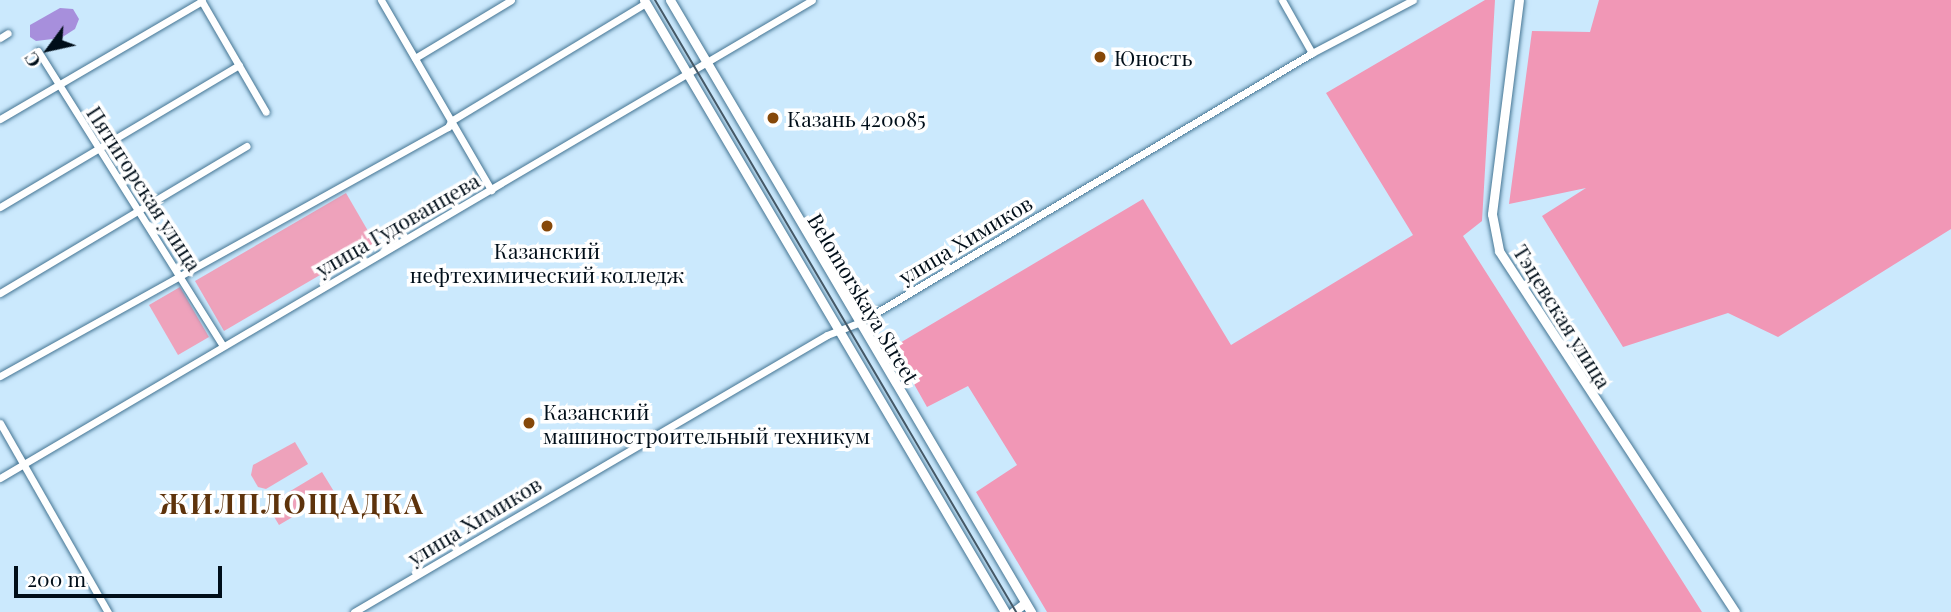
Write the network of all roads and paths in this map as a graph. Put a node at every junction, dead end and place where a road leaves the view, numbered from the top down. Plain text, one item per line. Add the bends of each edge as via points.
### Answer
1 (381, 0) edge
2 (510, 0) edge
3 (670, 0) edge
4 (811, 0) edge
5 (1282, 0) edge
6 (1413, 0) edge
7 (1519, 0) edge
8 (201, 1) edge
9 (645, 2) edge
10 (8, 33) dead end
11 (0, 38) edge
12 (38, 51) dead end
13 (1312, 53) junction
14 (415, 58) junction
15 (706, 63) junction
16 (239, 65) junction
17 (687, 73) junction
18 (58, 86) junction
19 (266, 112) dead end
20 (0, 120) edge
21 (451, 121) junction
22 (247, 146) dead end
23 (99, 150) junction
24 (491, 190) junction
25 (0, 207) edge
26 (136, 213) junction
27 (182, 277) junction
28 (0, 293) edge
29 (859, 323) junction
30 (838, 329) junction
31 (222, 344) junction
32 (0, 376) edge
33 (0, 423) edge
34 (24, 464) junction
35 (0, 478) edge
36 (1028, 608) edge
37 (108, 612) edge
38 (354, 612) edge
39 (1005, 612) edge
40 (1013, 612) edge
41 (1735, 612) edge

1 - 14 street
2 - 14 street
3 - 15 main road, Belomorskaya Street
4 - 15 street, улица Гудованцева
5 - 13 street
6 - 13 street, улица Химиков
7 - 41 main road, Тэцевская улица via 1492,214 1499,251
8 - 16 street
8 - 18 street
9 - 17 main road, Belomorskaya Street
9 - 21 street
10 - 11 street
12 - 18 street, Пятигорская улица
13 - 29 street, улица Химиков
14 - 21 street
15 - 17 street, улица Гудованцева
15 - 29 main road, Belomorskaya Street
16 - 19 street
16 - 23 street
17 - 24 street, улица Гудованцева
17 - 30 main road, Belomorskaya Street
18 - 20 street
18 - 23 street, Пятигорская улица
21 - 24 street
21 - 27 street via 448,127
22 - 26 street
23 - 25 street
23 - 26 street, Пятигорская улица
24 - 31 street, улица Гудованцева
26 - 27 street, Пятигорская улица
26 - 28 street
27 - 31 street, Пятигорская улица
27 - 32 street
29 - 30 street, улица Химиков
29 - 36 main road, Belomorskaya Street
30 - 38 street, улица Химиков
30 - 39 main road, Belomorskaya Street
31 - 34 street, улица Гудованцева
33 - 34 street
34 - 35 street, улица Гудованцева
34 - 37 street
36 - 40 main road

